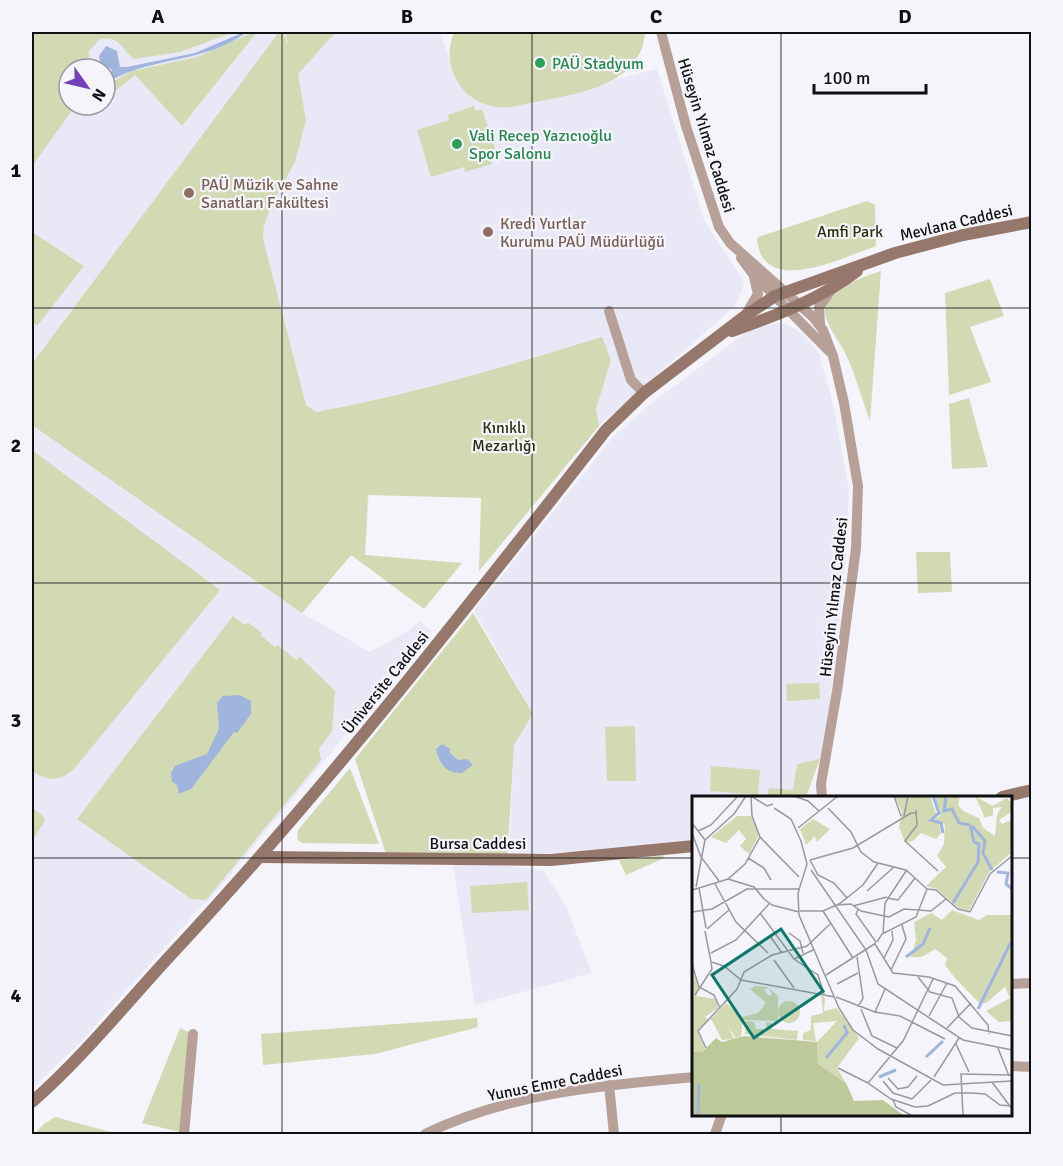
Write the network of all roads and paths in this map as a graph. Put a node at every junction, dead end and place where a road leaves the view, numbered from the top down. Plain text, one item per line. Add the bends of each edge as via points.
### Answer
1 (661, 32) edge
2 (1032, 222) edge
3 (730, 243) junction
4 (863, 266) junction
5 (753, 274) junction
6 (835, 287) junction
7 (786, 291) junction
8 (775, 297) junction
9 (800, 303) junction
10 (788, 309) junction
11 (609, 310) dead end
12 (744, 316) junction
13 (766, 318) junction
14 (822, 330) junction
15 (809, 331) junction
16 (723, 334) junction
17 (832, 356) junction
18 (644, 393) junction
19 (821, 784) junction
20 (1032, 790) edge
21 (818, 796) edge
22 (822, 796) edge
23 (1006, 796) edge
24 (692, 846) edge
25 (262, 857) junction
26 (1032, 983) edge
27 (1012, 984) edge
28 (193, 1034) dead end
29 (1012, 1066) edge
30 (1032, 1067) edge
31 (692, 1077) edge
32 (609, 1085) junction
33 (32, 1102) edge
34 (721, 1115) edge
35 (184, 1134) edge
36 (425, 1134) edge
37 (614, 1134) edge
38 (715, 1134) edge

1 - 3 street, Hüseyin Yılmaz Caddesi via 705,189 719,227
2 - 4 main road, Mevlana Caddesi via 939,241
3 - 5 street
3 - 7 street, Hüseyin Yılmaz Caddesi
4 - 6 main road
4 - 7 main road, Mevlana Caddesi
5 - 8 street
5 - 12 street via 758,294
6 - 9 main road
6 - 14 street via 819,307
7 - 8 main road, Mevlana Caddesi
7 - 9 street, Hüseyin Yılmaz Caddesi
8 - 10 street
8 - 12 main road, Üniversite Caddesi
9 - 10 main road
9 - 14 street, Hüseyin Yılmaz Caddesi
10 - 13 main road
10 - 15 street
11 - 18 street via 631,380
12 - 16 main road, Üniversite Caddesi
13 - 15 street via 791,319
13 - 16 main road
14 - 17 street, Hüseyin Yılmaz Caddesi
15 - 17 street
16 - 18 main road, Üniversite Caddesi
17 - 19 street, Hüseyin Yılmaz Caddesi via 858,486 856,548
18 - 25 main road, Üniversite Caddesi via 606,430 417,671
19 - 21 street
19 - 22 street, Hüseyin Yılmaz Caddesi
20 - 23 main road
24 - 25 main road, Bursa Caddesi via 610,856 518,860
25 - 33 main road, Üniversite Caddesi via 88,1047
26 - 27 street
28 - 35 street
29 - 30 street
31 - 32 street, Yunus Emre Caddesi
32 - 36 street, Yunus Emre Caddesi via 500,1104
32 - 37 street
34 - 38 street

